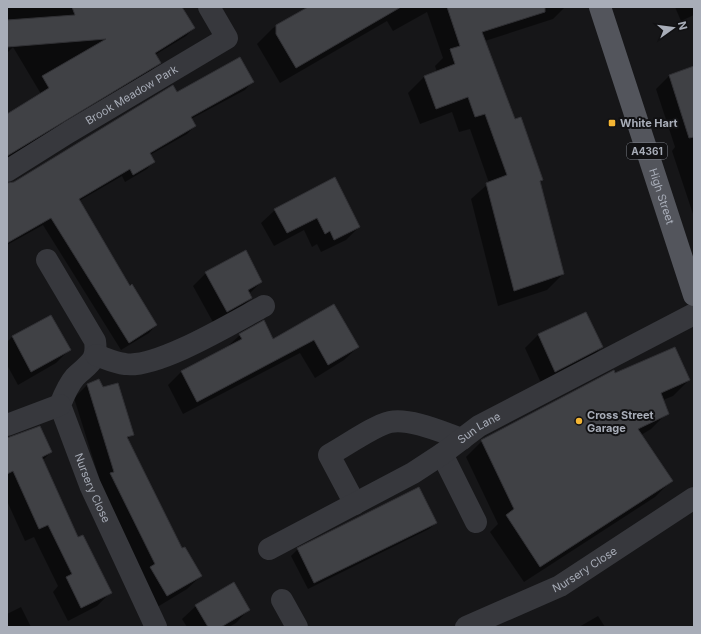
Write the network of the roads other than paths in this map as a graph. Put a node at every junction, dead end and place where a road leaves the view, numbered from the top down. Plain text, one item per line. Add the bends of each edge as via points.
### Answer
1 (209, 7) edge
2 (600, 7) edge
3 (7, 171) edge
4 (47, 260) dead end
5 (694, 295) edge
6 (264, 306) dead end
7 (694, 314) edge
8 (96, 355) junction
9 (60, 405) junction
10 (7, 425) edge
11 (462, 439) junction
12 (442, 454) junction
13 (694, 498) edge
14 (355, 504) junction
15 (476, 522) dead end
16 (269, 549) dead end
17 (282, 600) dead end
18 (156, 627) edge
19 (297, 627) edge
20 (466, 627) edge

1 - 3 street, Brook Meadow Park via 227,38
2 - 5 main road, High Street / A4361
4 - 8 street via 95,341
6 - 8 street via 164,357 141,364 126,364
7 - 11 street, Sun Lane via 479,426
8 - 9 street via 74,378
9 - 10 street
9 - 18 street, Nursery Close via 90,485
11 - 12 street, Sun Lane
11 - 14 street via 423,426 389,422 329,455
12 - 14 street, Sun Lane via 413,473
12 - 15 street
13 - 20 street, Nursery Close via 560,586
14 - 16 street, Sun Lane
17 - 19 street

